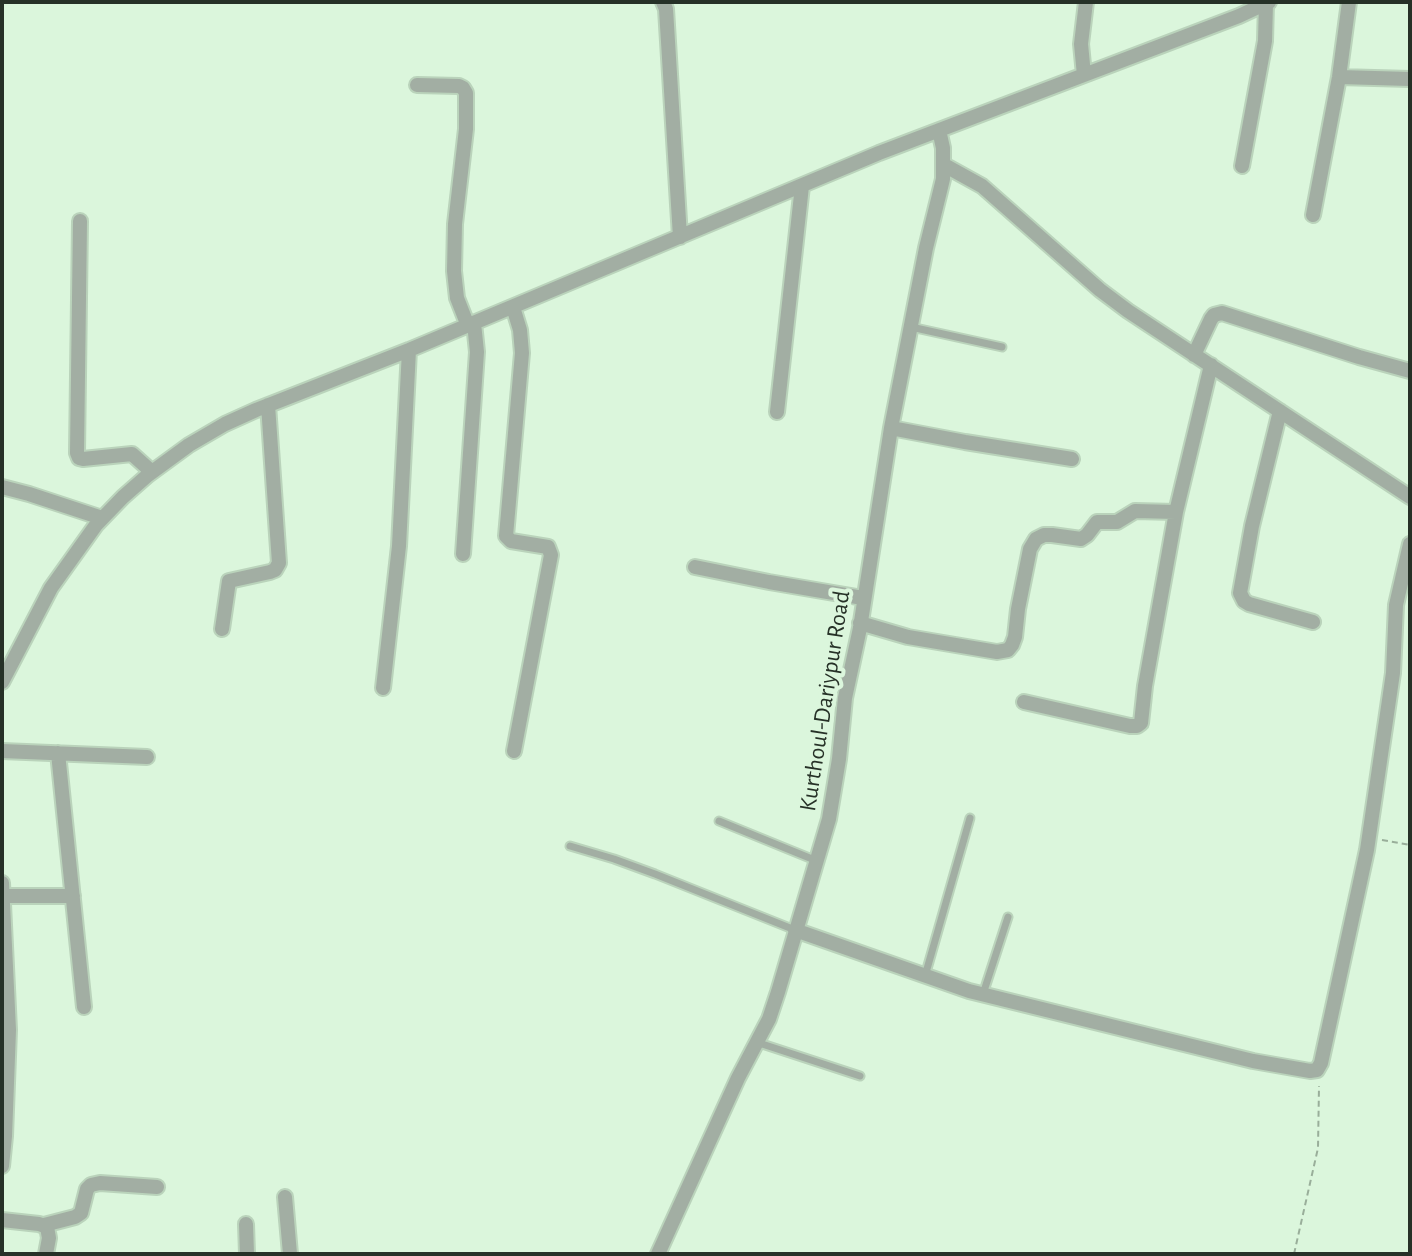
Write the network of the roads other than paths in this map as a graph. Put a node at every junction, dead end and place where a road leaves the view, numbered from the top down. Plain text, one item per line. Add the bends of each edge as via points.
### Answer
1 (663, 2) edge
2 (1086, 2) edge
3 (1349, 2) edge
4 (1268, 3) edge
5 (1238, 9) edge
6 (1084, 75) junction
7 (1339, 77) junction
8 (1410, 79) edge
9 (417, 85) dead end
10 (939, 130) junction
11 (944, 165) junction
12 (1242, 166) dead end
13 (802, 186) junction
14 (1313, 215) dead end
15 (80, 221) dead end
16 (680, 237) junction
17 (513, 307) junction
18 (471, 324) junction
19 (911, 327) junction
20 (1002, 347) dead end
21 (409, 350) junction
22 (1194, 355) junction
23 (1211, 365) junction
24 (1410, 371) edge
25 (268, 405) junction
26 (1280, 411) junction
27 (777, 412) dead end
28 (891, 428) junction
29 (1072, 459) dead end
30 (152, 472) junction
31 (2, 487) edge
32 (1410, 497) edge
33 (1176, 512) junction
34 (102, 518) junction
35 (1410, 544) edge
36 (463, 554) dead end
37 (695, 567) dead end
38 (863, 598) junction
39 (1313, 622) dead end
40 (860, 623) junction
41 (222, 629) dead end
42 (2, 682) edge
43 (383, 688) dead end
44 (1024, 702) dead end
45 (2, 751) edge
46 (514, 751) dead end
47 (58, 753) junction
48 (147, 757) dead end
49 (970, 818) dead end
50 (719, 821) dead end
51 (570, 846) dead end
52 (817, 861) junction
53 (2, 883) edge
54 (3, 896) edge
55 (73, 896) junction
56 (1008, 917) dead end
57 (795, 930) junction
58 (925, 976) junction
59 (983, 994) junction
60 (84, 1007) dead end
61 (756, 1042) junction
62 (860, 1076) dead end
63 (2, 1166) edge
64 (157, 1187) dead end
65 (285, 1197) dead end
66 (2, 1220) edge
67 (246, 1224) dead end
68 (44, 1225) junction
69 (46, 1254) edge
70 (247, 1254) edge
71 (290, 1254) edge
72 (658, 1254) edge

1 - 16 street
2 - 6 street
3 - 7 street
4 - 5 street
4 - 12 street
5 - 6 street
6 - 10 street
7 - 8 street
7 - 14 street
9 - 18 street via 459,86 466,93 454,271 455,291
10 - 11 street, Kurthoul-Dariypur Road
10 - 13 street
11 - 19 street, Kurthoul-Dariypur Road
11 - 22 street via 982,186 1100,290
13 - 16 street
13 - 27 street
15 - 30 street via 77,453 83,459 132,454
16 - 17 street
17 - 18 street
17 - 46 street via 522,353 506,536 548,547 551,555
18 - 21 street
18 - 36 street via 477,352
19 - 20 lane
19 - 28 street, Kurthoul-Dariypur Road
21 - 25 street
21 - 43 street via 399,546
22 - 23 street
22 - 24 street via 1211,319 1222,313
23 - 26 street
23 - 33 street
25 - 30 street via 213,431
25 - 41 street via 279,563 270,572 229,581
26 - 32 street
26 - 39 street via 1240,593 1249,604
28 - 29 street
28 - 38 street, Kurthoul-Dariypur Road
30 - 34 street
31 - 34 street
33 - 40 street via 1135,511 1117,522 1097,522 1081,539 1036,539 1008,650 908,637
33 - 44 street via 1141,723 1130,726
34 - 42 street via 51,588
35 - 59 street via 1396,605 1393,673 1369,838 1317,1070 1253,1061
37 - 38 street
38 - 40 street, Kurthoul-Dariypur Road
40 - 52 street, Kurthoul-Dariypur Road via 833,797
45 - 47 street
47 - 48 street
47 - 55 street
49 - 58 lane
50 - 52 lane
51 - 57 lane
52 - 57 street, Kurthoul-Dariypur Road
53 - 54 street
54 - 55 street
54 - 63 street via 9,1030
55 - 60 street
56 - 59 lane
57 - 58 street
57 - 61 street, Kurthoul-Dariypur Road via 769,1019
58 - 59 street
61 - 62 lane
61 - 72 street, Kurthoul-Dariypur Road
64 - 68 street via 91,1185 81,1213
65 - 71 street
66 - 68 street
67 - 70 street
68 - 69 street via 49,1229

